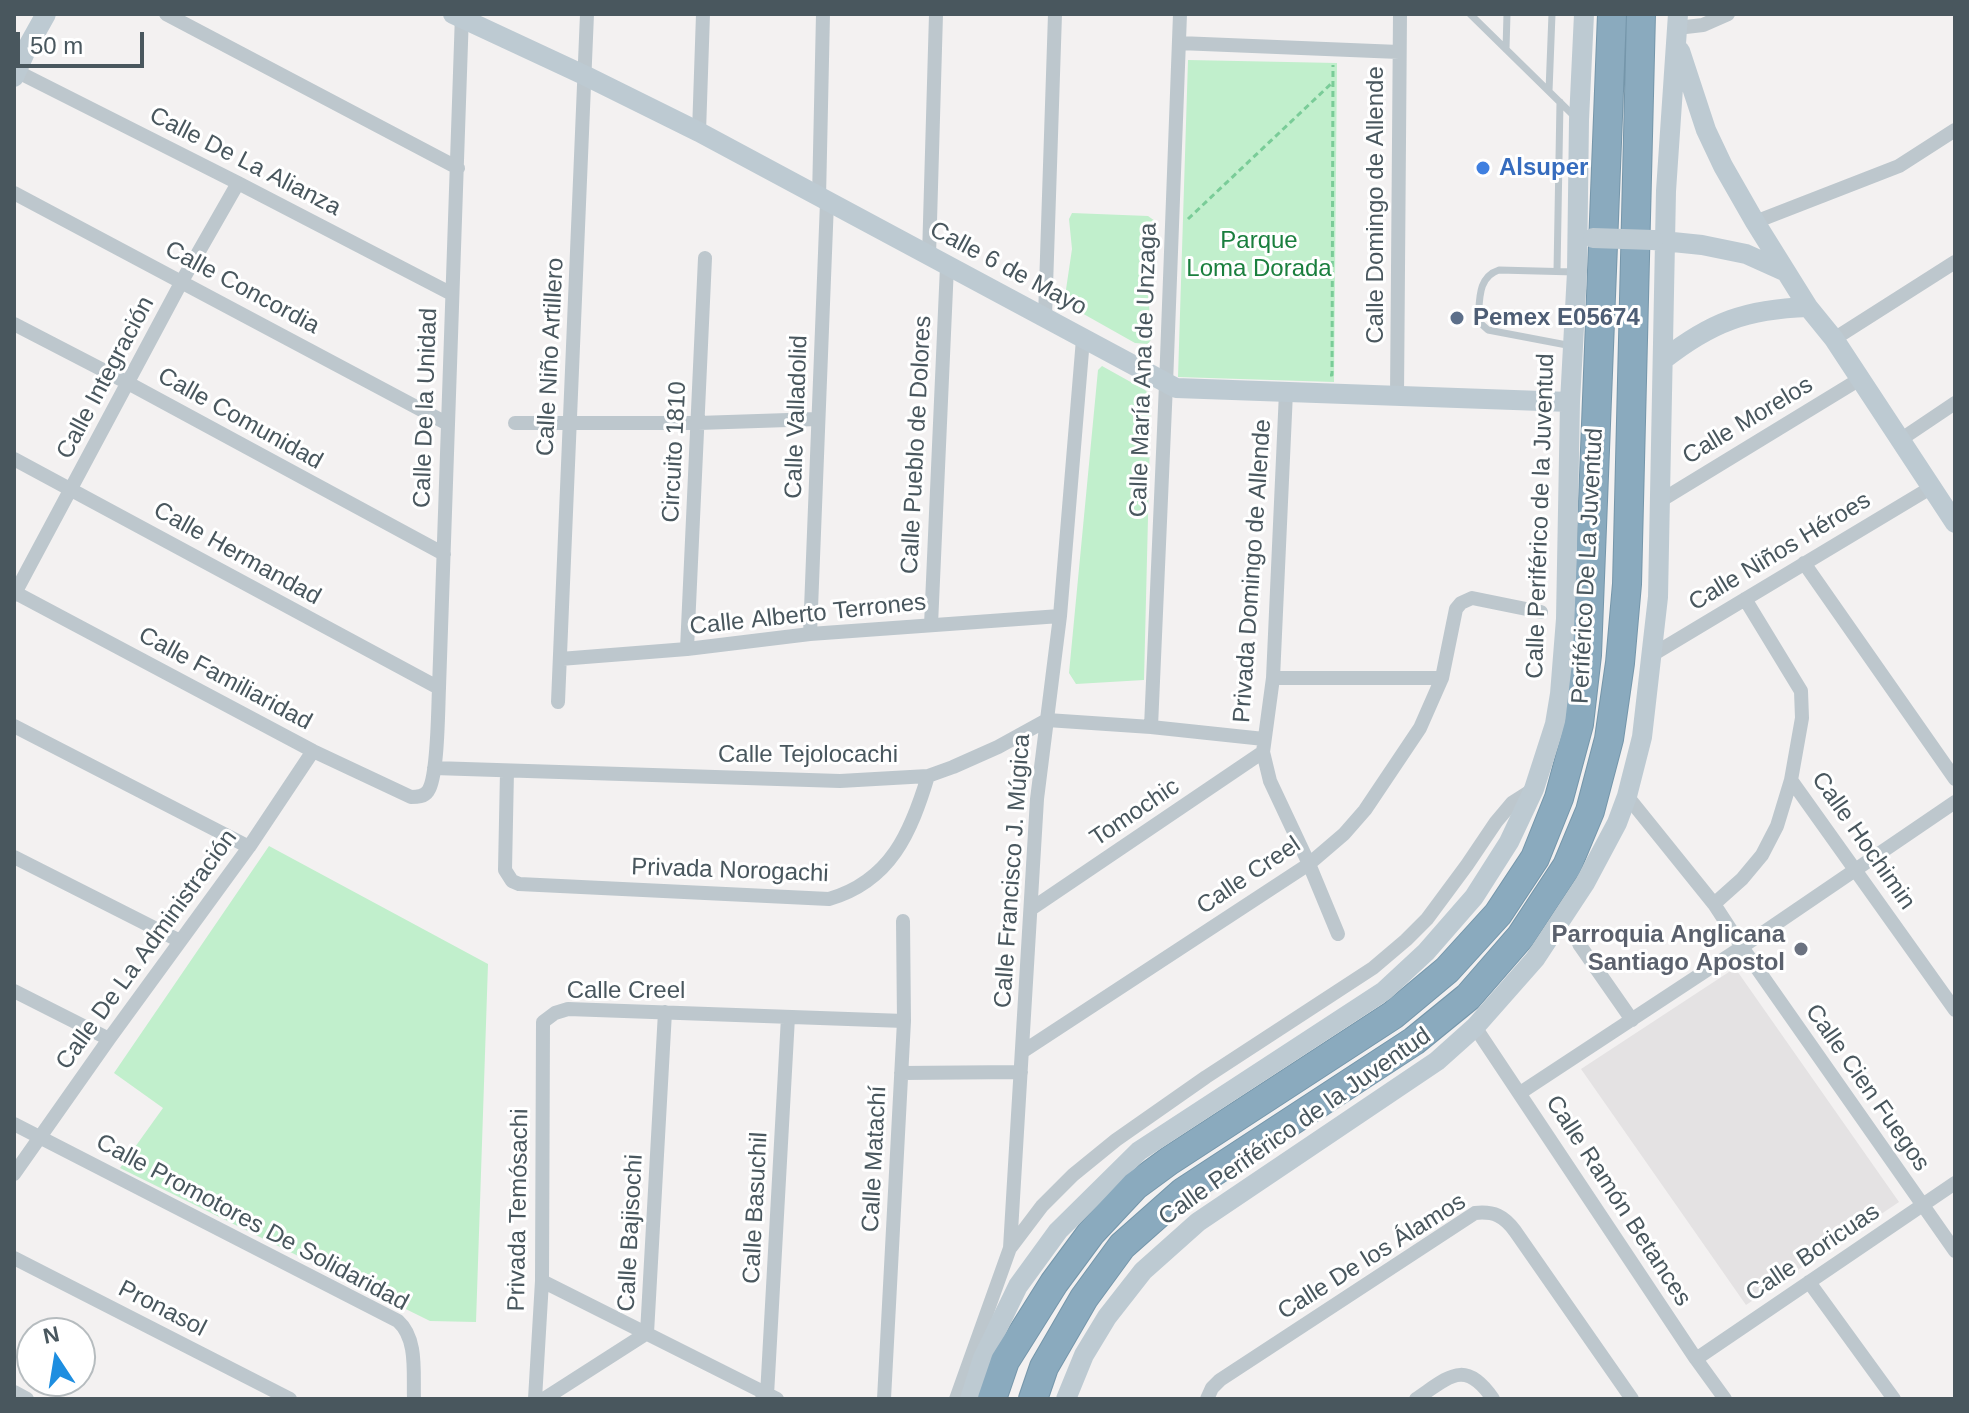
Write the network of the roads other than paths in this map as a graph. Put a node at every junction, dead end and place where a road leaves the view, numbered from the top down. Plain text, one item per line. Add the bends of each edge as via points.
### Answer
1 (46, 14) edge
2 (166, 14) edge
3 (587, 14) edge
4 (703, 14) edge
5 (823, 14) edge
6 (936, 14) edge
7 (1055, 14) edge
8 (1180, 14) edge
9 (1400, 14) edge
10 (1470, 14) edge
11 (1507, 14) edge
12 (1552, 14) edge
13 (1584, 14) edge
14 (1612, 14) edge
15 (1641, 14) edge
16 (1728, 14) edge
17 (459, 16) edge
18 (1677, 26) edge
19 (1179, 43) junction
20 (1506, 49) junction
21 (1399, 52) junction
22 (18, 60) edge
23 (586, 76) junction
24 (1549, 91) junction
25 (1560, 102) junction
26 (1579, 120) junction
27 (1955, 130) edge
28 (699, 132) junction
29 (458, 168) junction
30 (238, 183) junction
31 (14, 193) edge
32 (823, 200) junction
33 (1755, 222) junction
34 (1585, 238) junction
35 (1659, 241) junction
36 (929, 256) junction
37 (705, 258) dead end
38 (1955, 262) edge
39 (947, 266) junction
40 (1567, 271) junction
41 (1786, 272) junction
42 (182, 281) junction
43 (452, 294) junction
44 (1808, 307) junction
45 (1045, 317) junction
46 (14, 324) edge
47 (1083, 339) junction
48 (1834, 339) junction
49 (1572, 346) junction
50 (1663, 360) junction
51 (1860, 379) junction
52 (128, 383) junction
53 (1166, 384) junction
54 (1286, 392) junction
55 (1397, 396) junction
56 (1570, 402) junction
57 (1955, 403) edge
58 (818, 419) junction
59 (570, 422) junction
60 (515, 423) dead end
61 (698, 423) junction
62 (448, 424) junction
63 (1900, 440) junction
64 (14, 459) edge
65 (1932, 487) junction
66 (72, 489) junction
67 (1660, 501) junction
68 (1955, 523) edge
69 (444, 554) junction
70 (1804, 563) junction
71 (14, 593) edge
72 (1745, 599) junction
73 (1541, 612) dead end
74 (1060, 616) junction
75 (931, 625) junction
76 (810, 634) junction
77 (687, 649) junction
78 (1652, 655) junction
79 (560, 659) junction
80 (1273, 678) junction
81 (1442, 678) junction
82 (439, 688) junction
83 (558, 702) dead end
84 (1047, 720) junction
85 (14, 726) edge
86 (1151, 727) junction
87 (1264, 746) junction
88 (313, 751) junction
89 (434, 768) junction
90 (507, 771) junction
91 (928, 776) junction
92 (1955, 779) edge
93 (1791, 780) junction
94 (1534, 789) junction
95 (1627, 796) junction
96 (418, 797) joint
97 (1955, 802) edge
98 (249, 847) junction
99 (14, 857) edge
100 (1309, 864) junction
101 (1854, 869) junction
102 (1714, 904) junction
103 (1031, 909) junction
104 (1427, 919) junction
105 (903, 921) dead end
106 (1443, 933) junction
107 (1338, 934) dead end
108 (180, 941) junction
109 (1579, 944) dead end
110 (1742, 947) junction
111 (14, 991) edge
112 (1955, 1010) edge
113 (665, 1012) junction
114 (788, 1017) junction
115 (1632, 1020) junction
116 (904, 1021) junction
117 (543, 1022) joint
118 (1475, 1027) junction
119 (109, 1039) junction
120 (1022, 1052) junction
121 (1021, 1072) junction
122 (901, 1073) junction
123 (1520, 1093) junction
124 (14, 1124) edge
125 (39, 1137) junction
126 (14, 1174) edge
127 (1955, 1183) edge
128 (1922, 1206) junction
129 (1010, 1248) junction
130 (1955, 1251) edge
131 (14, 1258) edge
132 (542, 1281) junction
133 (1809, 1282) junction
134 (647, 1333) junction
135 (1696, 1359) junction
136 (14, 1392) edge
137 (769, 1398) edge
138 (27, 1399) edge
139 (290, 1399) edge
140 (414, 1399) edge
141 (535, 1399) edge
142 (544, 1399) edge
143 (884, 1399) edge
144 (956, 1399) edge
145 (970, 1399) edge
146 (992, 1399) edge
147 (1033, 1399) edge
148 (1066, 1399) edge
149 (1207, 1399) edge
150 (1416, 1399) edge
151 (1493, 1399) edge
152 (1632, 1399) edge
153 (1725, 1399) edge
154 (1894, 1399) edge

1 - 22 main road
2 - 29 street
3 - 23 street, Calle Niño Artillero
4 - 28 street
5 - 32 street, Calle Valladolid
6 - 36 street
7 - 45 street
8 - 19 street, Calle María Ana de Unzaga
9 - 21 street, Calle Domingo de Allende
10 - 20 lane
11 - 20 lane
12 - 24 lane
13 - 26 main road, Calle Periférico de la Juventud
14 - 146 highway, Periférico De La Juventud via 1587,655 1579,724 1559,798 1535,858 1498,914 1447,970 1393,1015 1135,1186 1054,1283 1005,1361
15 - 147 highway, Periférico De La Juventud via 1627,584 1609,739 1590,811 1567,866 1521,936 1468,997 1414,1041 1183,1192 1122,1246 1084,1298 1044,1367
16 - 18 street via 1703,25
17 - 23 main road, Calle 6 de Mayo
17 - 29 street, Calle De la Unidad
18 - 33 main road via 1706,130
18 - 35 main road, Calle Periférico de la Juventud
19 - 21 street
19 - 53 street, Calle María Ana de Unzaga
20 - 24 lane
21 - 55 street, Calle Domingo de Allende
22 - 30 street, Calle De La Alianza
23 - 28 main road, Calle 6 de Mayo
23 - 59 street, Calle Niño Artillero
24 - 25 lane
25 - 26 lane
25 - 40 lane
26 - 34 main road, Calle Periférico de la Juventud
27 - 33 street via 1899,166
28 - 32 main road, Calle 6 de Mayo
29 - 43 street, Calle De la Unidad
30 - 42 street, Calle Integración
30 - 43 street, Calle De La Alianza
31 - 42 street, Calle Concordia
32 - 36 main road, Calle 6 de Mayo
32 - 58 street, Calle Valladolid
33 - 41 main road
34 - 35 main road, bridge
34 - 40 main road, Calle Periférico de la Juventud
35 - 41 main road via 1746,254
35 - 50 main road, Calle Periférico de la Juventud
36 - 39 main road, Calle 6 de Mayo
37 - 61 street, Circuito 1810
38 - 48 street
39 - 45 main road, Calle 6 de Mayo
39 - 75 street, Calle Pueblo de Dolores
40 - 49 main road, Calle Periférico de la Juventud
40 - 49 lane via 1493,272 1482,284 1478,321 1488,330
41 - 44 main road
42 - 52 street, Calle Integración
42 - 62 street, Calle Concordia
43 - 62 street, Calle De la Unidad
44 - 48 main road
44 - 50 main road via 1746,314 1688,340
45 - 47 main road, Calle 6 de Mayo
46 - 52 street, Calle Comunidad
47 - 53 main road, Calle 6 de Mayo
47 - 74 street, Calle Francisco J. Múgica
48 - 51 main road
49 - 56 main road, Calle Periférico de la Juventud
50 - 67 main road, Calle Periférico de la Juventud
51 - 63 main road
51 - 67 street, Calle Morelos
52 - 66 street, Calle Integración
52 - 69 street, Calle Comunidad
53 - 54 main road, Calle 6 de Mayo
53 - 86 street, Calle María Ana de Unzaga
54 - 55 main road, Calle 6 de Mayo
54 - 80 street, Privada Domingo de Allende
55 - 56 main road, Calle 6 de Mayo
56 - 94 main road, Calle Periférico de la Juventud via 1560,694
57 - 63 street
58 - 61 street
58 - 76 street, Calle Valladolid
59 - 60 street
59 - 61 street
59 - 79 street, Calle Niño Artillero
61 - 77 street, Circuito 1810
62 - 69 street, Calle De la Unidad
63 - 65 main road
64 - 66 street, Calle Hermandad
65 - 68 main road
65 - 70 street, Calle Niños Héroes
66 - 71 street, Calle Integración
66 - 82 street, Calle Hermandad
67 - 78 main road, Calle Periférico de la Juventud
69 - 82 street, Calle De la Unidad
70 - 72 street, Calle Niños Héroes
70 - 92 street
71 - 88 street, Calle Familiaridad
72 - 78 street, Calle Niños Héroes
72 - 93 street, Calle Hochimin via 1801,691 1802,718
73 - 81 street, Calle Creel via 1472,598 1461,603
74 - 75 street, Calle Alberto Terrones
74 - 84 street, Calle Francisco J. Múgica
75 - 76 street, Calle Alberto Terrones
76 - 77 street, Calle Alberto Terrones
77 - 79 street, Calle Alberto Terrones
78 - 95 main road, Calle Periférico de la Juventud via 1642,737
79 - 83 street, Calle Niño Artillero
80 - 81 street
80 - 87 street, Privada Domingo de Allende
81 - 100 street, Calle Creel via 1420,728 1365,810
82 - 89 street, Calle De la Unidad
84 - 86 street
84 - 91 street, Calle Tejolocachi
84 - 103 street, Calle Francisco J. Múgica
85 - 98 street
86 - 87 street
87 - 100 street via 1270,781
87 - 103 street, Tomochic
88 - 96 street, Calle Familiaridad
88 - 98 street, Calle De La Administración
89 - 90 street, Calle Tejolocachi
89 - 96 street, Calle De la Unidad via 429,790
90 - 91 street, Calle Tejolocachi via 840,781
90 - 91 street, Privada Norogachi via 505,870 512,881 527,886 829,899 860,886 892,857 916,813
93 - 101 street, Calle Hochimin
93 - 102 street via 1762,855
94 - 104 street via 1496,822
94 - 106 main road, Calle Periférico de la Juventud via 1509,842
95 - 102 street, Calle Cien Fuegos
95 - 118 main road, Calle Periférico de la Juventud via 1585,883 1544,946
97 - 101 street
98 - 108 street, Calle De La Administración
99 - 108 street
100 - 107 street
100 - 120 street, Calle Creel
101 - 110 street
101 - 112 street, Calle Hochimin
102 - 110 street, Calle Cien Fuegos
103 - 120 street, Calle Francisco J. Múgica
104 - 106 street
104 - 129 street via 1373,968 1116,1140 1042,1206
105 - 116 street, Calle Matachí
106 - 145 main road, Calle Periférico de la Juventud via 1384,991 1139,1151 1058,1231 1018,1286 983,1358
108 - 119 street, Calle De La Administración
109 - 115 street
110 - 115 street
110 - 128 street, Calle Cien Fuegos
111 - 119 street
113 - 114 street, Calle Creel
113 - 117 street, Calle Creel via 568,1009
113 - 134 street, Calle Bajisochi
114 - 116 street, Calle Creel
114 - 137 street, Calle Basuchil
115 - 123 street
116 - 122 street, Calle Matachí
117 - 132 street, Privada Temósachi
118 - 123 street, Calle Ramón Betances
118 - 148 main road, Calle Periférico de la Juventud via 1437,1061 1198,1222 1143,1271 1084,1355
119 - 125 street, Calle De La Administración
120 - 121 street, Calle Francisco J. Múgica
121 - 122 street
121 - 129 street, Calle Francisco J. Múgica
122 - 143 street, Calle Matachí
123 - 135 street, Calle Ramón Betances
124 - 125 street, Calle Promotores De Solidaridad
125 - 126 street, Calle De La Administración
125 - 140 street, Calle Promotores De Solidaridad via 398,1321 411,1339
127 - 128 street, Calle Boricuas
128 - 130 street, Calle Cien Fuegos
128 - 133 street, Calle Boricuas
129 - 144 street, Calle Francisco J. Múgica
131 - 139 street, Pronasol
132 - 134 street
132 - 141 street, Privada Temósachi
133 - 135 street, Calle Boricuas
133 - 154 street
134 - 137 street
134 - 142 street, Calle Bajisochi
135 - 153 street, Calle Ramón Betances
136 - 138 street
149 - 152 street, Calle De los Álamos via 1220,1380 1475,1213 1488,1212 1507,1220
150 - 151 street via 1458,1374 1477,1379

